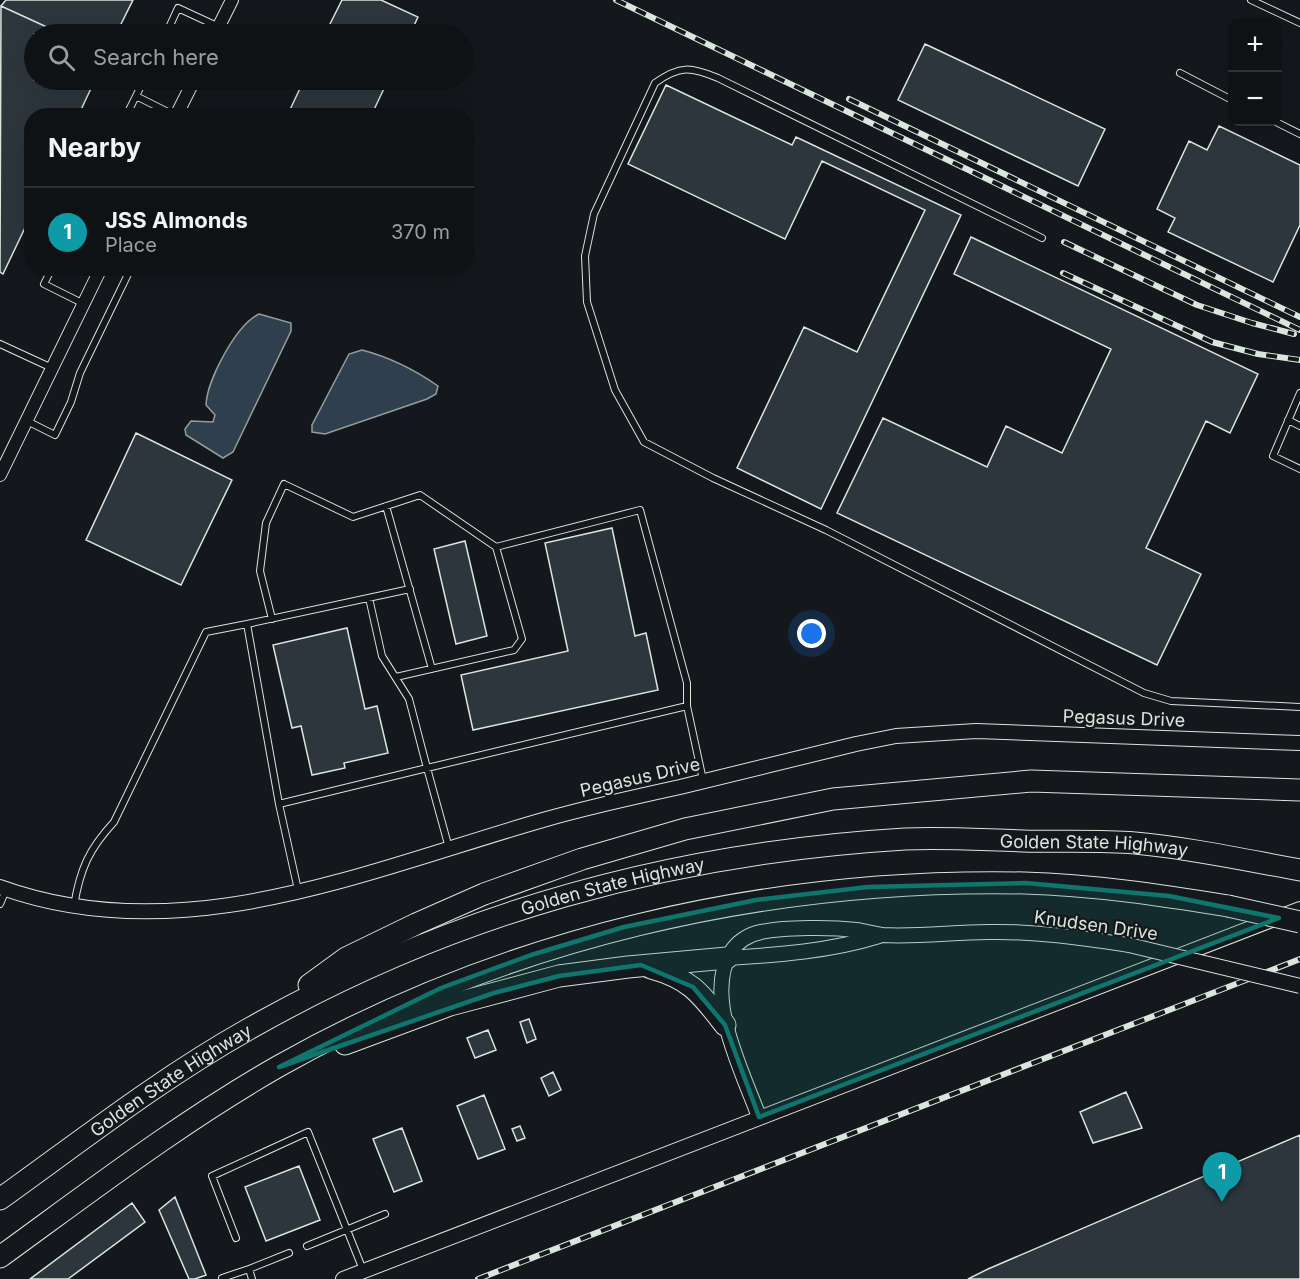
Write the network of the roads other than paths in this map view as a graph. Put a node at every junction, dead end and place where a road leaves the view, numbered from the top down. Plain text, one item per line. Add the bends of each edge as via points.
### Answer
1 (232, 0) edge
2 (1251, 0) edge
3 (1300, 23) edge
4 (171, 24) edge
5 (205, 24) edge
6 (220, 24) edge
7 (1180, 73) dead end
8 (139, 90) edge
9 (189, 90) edge
10 (136, 96) junction
11 (1228, 97) edge
12 (130, 108) edge
13 (160, 108) edge
14 (180, 108) edge
15 (1282, 125) edge
16 (1300, 134) edge
17 (1042, 238) dead end
18 (48, 276) edge
19 (97, 276) edge
20 (127, 276) edge
21 (84, 303) junction
22 (0, 344) edge
23 (52, 368) junction
24 (1300, 393) edge
25 (1288, 420) junction
26 (27, 421) junction
27 (1300, 426) edge
28 (1300, 469) edge
29 (0, 475) edge
30 (386, 506) junction
31 (496, 548) junction
32 (410, 589) junction
33 (369, 598) junction
34 (272, 619) junction
35 (247, 624) junction
36 (432, 669) junction
37 (396, 678) junction
38 (687, 706) junction
39 (1300, 707) edge
40 (1300, 743) edge
41 (427, 768) junction
42 (703, 781) junction
43 (1300, 789) edge
44 (279, 804) junction
45 (450, 849) junction
46 (1300, 870) edge
47 (3, 888) edge
48 (298, 891) junction
49 (0, 904) edge
50 (74, 906) junction
51 (1300, 909) edge
52 (1300, 922) edge
53 (883, 935) junction
54 (727, 958) junction
55 (641, 965) junction
56 (1300, 986) edge
57 (725, 1025) junction
58 (245, 1031) junction
59 (279, 1066) junction
60 (759, 1117) junction
61 (0, 1199) edge
62 (385, 1214) dead end
63 (347, 1229) junction
64 (236, 1238) dead end
65 (307, 1246) dead end
66 (289, 1253) dead end
67 (0, 1257) edge
68 (249, 1269) junction
69 (363, 1271) junction
70 (222, 1278) edge
71 (252, 1279) edge
72 (343, 1279) edge

1 - 6 street
2 - 3 lane
4 - 5 lane via 178,8
7 - 11 lane
8 - 10 lane
9 - 14 street
10 - 12 lane
10 - 13 lane
15 - 16 lane
17 - 39 lane via 718,78 697,69 680,69 655,83 594,214 585,256 587,302 615,390 644,442 826,530 1144,693 1171,701
18 - 21 lane via 44,284
19 - 21 street
20 - 26 lane via 55,435
21 - 23 street
22 - 23 lane
23 - 26 street
24 - 25 lane
25 - 27 lane
25 - 28 lane via 1273,456
26 - 29 street
30 - 31 lane via 420,495
30 - 32 lane
30 - 34 lane via 353,517 284,484 266,523 260,571
31 - 36 lane via 522,639 514,650
31 - 38 lane via 640,510 687,683
32 - 33 lane
32 - 36 lane
33 - 34 lane
33 - 37 lane via 382,656
34 - 35 lane
35 - 44 lane
35 - 50 lane via 206,632 114,822 84,862
36 - 37 lane
37 - 41 lane via 409,699
38 - 41 lane
38 - 42 lane
40 - 42 street, Pegasus Drive via 936,732 856,744
41 - 44 lane
41 - 45 lane
42 - 45 street, Pegasus Drive via 544,819
43 - 58 highway via 1031,781 832,799 685,829 571,863 484,894 416,924 346,958
44 - 48 lane
45 - 48 street, Pegasus Drive
46 - 58 highway, Golden State Highway via 1134,843 909,839 810,846 635,876 501,914 353,974
47 - 49 lane
47 - 50 street, Pegasus Drive
48 - 50 street, Pegasus Drive via 180,912 137,913
51 - 60 street
52 - 59 highway, bridge via 1228,906 1112,889 1026,884 868,886 756,900 624,927 531,955 441,988 355,1026
53 - 54 street, Knudsen Drive via 830,947
53 - 54 street, Knudsen Drive via 856,930 758,932 733,948
53 - 56 street, Knudsen Drive, bridge via 1021,932 1090,939
54 - 55 highway
54 - 57 street via 721,990
55 - 57 highway via 693,987
55 - 59 highway via 560,976 450,1005
57 - 60 street
58 - 61 highway, Golden State Highway via 151,1090
59 - 67 highway via 193,1119
60 - 69 street
62 - 63 lane
63 - 64 lane via 308,1132 212,1176
63 - 65 lane
63 - 69 lane
66 - 68 lane
68 - 70 lane
68 - 71 lane
69 - 72 street

